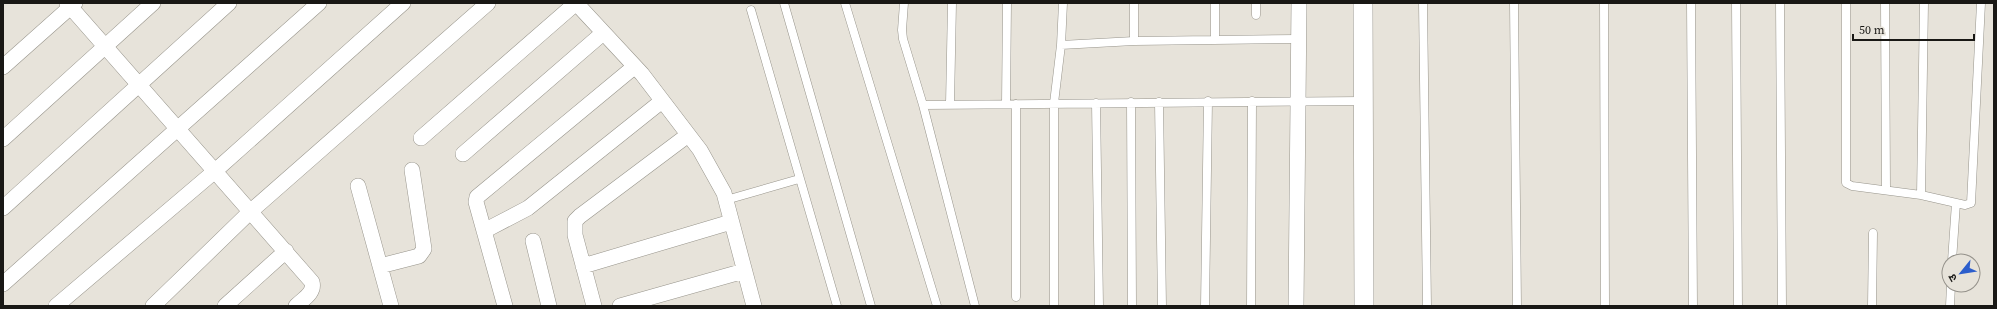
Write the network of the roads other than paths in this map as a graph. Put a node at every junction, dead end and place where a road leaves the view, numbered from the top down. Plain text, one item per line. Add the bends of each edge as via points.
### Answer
1 (153, 3) edge
2 (229, 3) edge
3 (319, 3) edge
4 (404, 3) edge
5 (488, 3) edge
6 (576, 3) edge
7 (784, 3) edge
8 (845, 3) edge
9 (904, 3) edge
10 (952, 3) edge
11 (1007, 3) edge
12 (1063, 3) edge
13 (1134, 3) edge
14 (1215, 3) edge
15 (1256, 3) edge
16 (1299, 3) edge
17 (1363, 3) edge
18 (1423, 3) edge
19 (1514, 3) edge
20 (1604, 3) edge
21 (1691, 3) edge
22 (1736, 3) edge
23 (1780, 3) edge
24 (1846, 3) edge
25 (1885, 3) edge
26 (1924, 3) edge
27 (1981, 3) edge
28 (71, 4) edge
29 (751, 10) dead end
30 (1256, 15) dead end
31 (604, 33) junction
32 (1298, 39) junction
33 (1215, 40) junction
34 (1134, 41) junction
35 (1061, 45) junction
36 (106, 47) junction
37 (634, 67) junction
38 (3, 68) edge
39 (139, 83) junction
40 (662, 101) junction
41 (1252, 101) junction
42 (1298, 101) junction
43 (1363, 101) junction
44 (1131, 102) junction
45 (1159, 102) junction
46 (1208, 102) junction
47 (1054, 103) junction
48 (1096, 103) junction
49 (950, 104) junction
50 (1006, 104) junction
51 (1016, 104) junction
52 (923, 105) junction
53 (179, 130) junction
54 (688, 134) junction
55 (421, 138) dead end
56 (3, 139) edge
57 (463, 154) dead end
58 (412, 170) dead end
59 (215, 171) junction
60 (799, 179) junction
61 (358, 186) dead end
62 (1886, 190) junction
63 (1921, 195) junction
64 (726, 200) junction
65 (1956, 203) junction
66 (3, 208) edge
67 (251, 211) junction
68 (731, 222) junction
69 (484, 231) junction
70 (1873, 233) dead end
71 (533, 242) dead end
72 (286, 251) junction
73 (1953, 253) edge
74 (380, 266) junction
75 (583, 266) junction
76 (744, 271) junction
77 (3, 284) edge
78 (1951, 293) edge
79 (1016, 297) dead end
80 (56, 306) edge
81 (153, 306) edge
82 (224, 306) edge
83 (296, 306) edge
84 (392, 306) edge
85 (505, 306) edge
86 (549, 306) edge
87 (594, 306) edge
88 (620, 306) edge
89 (754, 306) edge
90 (837, 306) edge
91 (872, 306) edge
92 (937, 306) edge
93 (975, 306) edge
94 (1054, 306) edge
95 (1099, 306) edge
96 (1132, 306) edge
97 (1162, 306) edge
98 (1205, 306) edge
99 (1252, 306) edge
100 (1296, 306) edge
101 (1364, 306) edge
102 (1427, 306) edge
103 (1517, 306) edge
104 (1605, 306) edge
105 (1693, 306) edge
106 (1738, 306) edge
107 (1782, 306) edge
108 (1872, 306) edge
109 (1950, 306) edge

1 - 36 street
2 - 39 street
3 - 53 street
4 - 59 street
5 - 67 street
6 - 31 street
6 - 55 street
7 - 91 lane
8 - 92 lane
9 - 52 lane via 903,39
10 - 49 lane
11 - 50 lane
12 - 35 lane
13 - 34 lane
14 - 33 lane
15 - 30 lane
16 - 32 street
17 - 43 street
18 - 102 lane
19 - 103 lane
20 - 104 lane
21 - 105 lane
22 - 106 lane
23 - 107 lane
24 - 62 lane via 1846,180 1848,186
25 - 62 lane
26 - 63 lane
27 - 65 lane via 1971,203
28 - 36 street
28 - 38 street
29 - 60 lane
31 - 37 street
31 - 57 street
32 - 33 lane
32 - 42 street
33 - 34 lane
34 - 35 lane
35 - 47 lane
36 - 39 street
36 - 56 street
37 - 40 street
37 - 69 street via 479,194 476,202
39 - 53 street
39 - 66 street
40 - 54 street
40 - 69 street via 528,208
41 - 42 lane
41 - 46 lane
41 - 99 lane
42 - 43 lane
42 - 100 street
43 - 101 street
44 - 45 lane
44 - 48 lane
44 - 96 lane
45 - 46 lane
45 - 97 lane
46 - 98 lane
47 - 48 lane
47 - 51 lane
47 - 94 lane
48 - 95 lane
49 - 50 lane
49 - 52 lane
50 - 51 lane
51 - 79 lane
52 - 93 lane
53 - 59 street
53 - 77 street
54 - 64 street via 700,150
54 - 75 street via 575,221 575,235
58 - 74 street via 424,249 419,256
59 - 67 street
59 - 80 street
60 - 64 lane
60 - 90 lane
61 - 74 street
62 - 63 lane
63 - 65 lane
64 - 68 street
65 - 73 lane
67 - 72 street
67 - 81 street
68 - 75 street
68 - 76 street
69 - 85 street
70 - 108 lane
71 - 86 street
72 - 82 street
72 - 83 street via 313,285 311,293
74 - 84 street
75 - 87 street
76 - 88 street
76 - 89 street
78 - 109 lane

